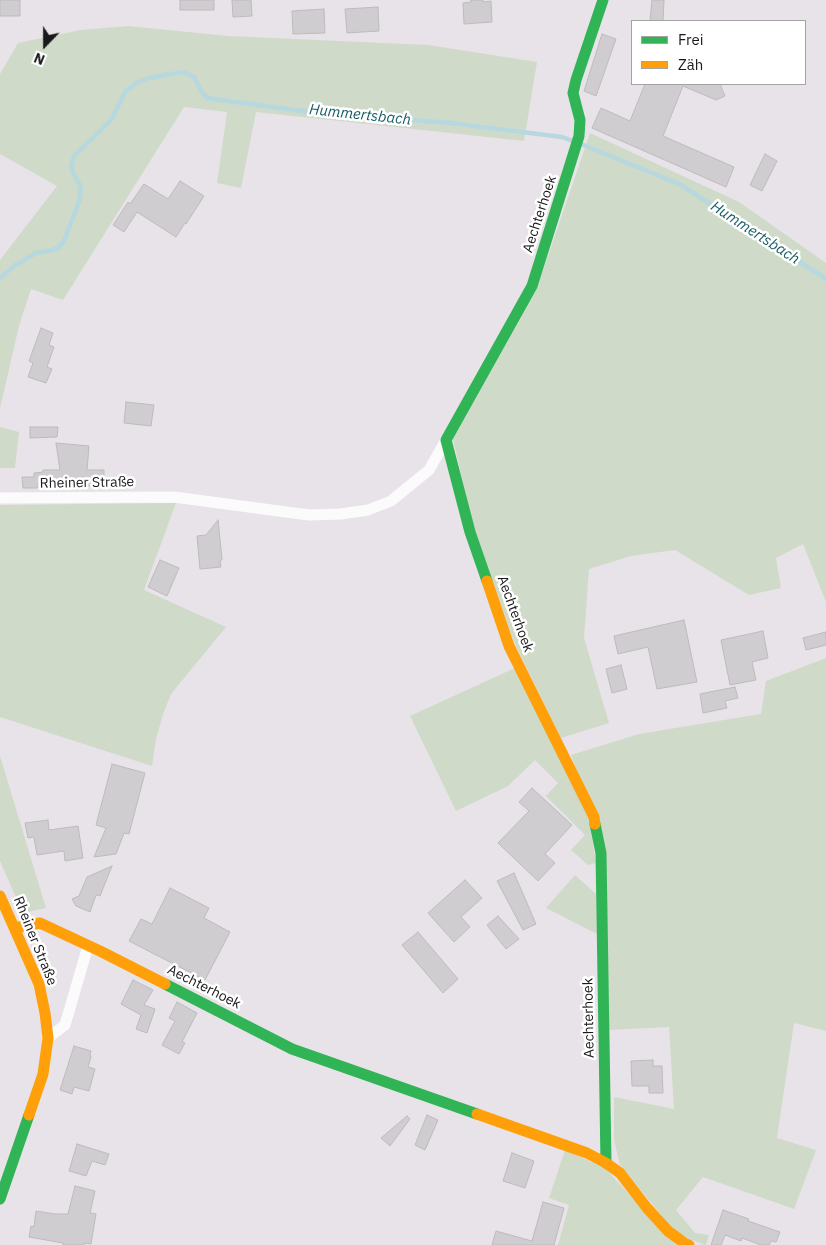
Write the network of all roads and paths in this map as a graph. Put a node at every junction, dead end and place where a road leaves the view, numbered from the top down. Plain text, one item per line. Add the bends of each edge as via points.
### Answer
1 (603, 0) edge
2 (446, 440) junction
3 (0, 498) edge
4 (0, 896) edge
5 (15, 928) junction
6 (88, 946) junction
7 (48, 1038) junction
8 (606, 1163) junction
9 (0, 1199) edge
10 (689, 1245) edge

1 - 2 street, Aechterhoek via 573,93 580,120 580,136 532,286
2 - 3 street, Rheiner Straße via 429,470 391,501 368,510 341,514 310,515 174,497
2 - 8 street, Aechterhoek via 470,532 509,646 594,817 601,853
4 - 5 street, Rheiner Straße
5 - 6 street, Aechterhoek via 40,923
5 - 7 street, Rheiner Straße via 39,984
6 - 7 street via 65,1025
6 - 8 street, Aechterhoek via 292,1049 587,1153
7 - 9 street, Rheiner Straße via 43,1074
8 - 10 street, Aechterhoek via 620,1173 668,1231

